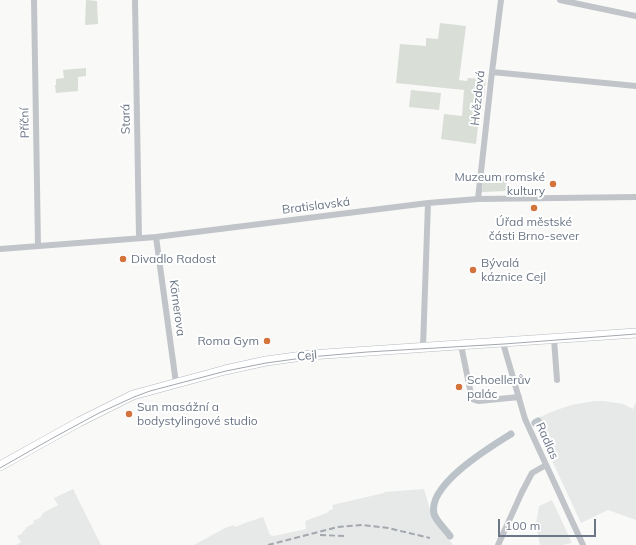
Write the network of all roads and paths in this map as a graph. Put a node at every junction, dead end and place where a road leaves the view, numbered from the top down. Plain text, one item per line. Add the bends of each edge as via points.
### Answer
1 (34, 0) edge
2 (135, 0) edge
3 (501, 0) edge
4 (560, 0) edge
5 (636, 16) edge
6 (492, 72) junction
7 (636, 86) edge
8 (636, 197) edge
9 (478, 199) junction
10 (428, 203) junction
11 (156, 237) junction
12 (139, 238) junction
13 (38, 246) junction
14 (0, 249) edge
15 (636, 333) edge
16 (554, 339) junction
17 (503, 343) junction
18 (461, 345) junction
19 (423, 347) junction
20 (557, 380) dead end
21 (176, 383) junction
22 (518, 397) junction
23 (546, 465) junction
24 (0, 466) edge
25 (498, 545) edge
26 (583, 545) edge

1 - 13 street, Příční
2 - 12 street, Stará
3 - 6 street, Hvězdová
4 - 5 street
6 - 7 street
6 - 9 street, Hvězdová
8 - 9 street, Bratislavská
9 - 10 street, Bratislavská
10 - 11 street, Bratislavská
10 - 19 street
11 - 12 street, Bratislavská
11 - 21 street, Körnerova
12 - 13 street, Bratislavská
13 - 14 street, Bratislavská
15 - 16 street, Cejl
16 - 17 street, Cejl
16 - 20 street
17 - 18 street, Cejl
17 - 22 street, Radlas
18 - 19 street, Cejl
18 - 22 street via 472,399
19 - 21 street, Cejl via 310,355 266,361
21 - 24 street, Cejl via 133,395 50,437
22 - 23 street, Radlas
23 - 25 street via 532,473
23 - 26 street, Radlas

